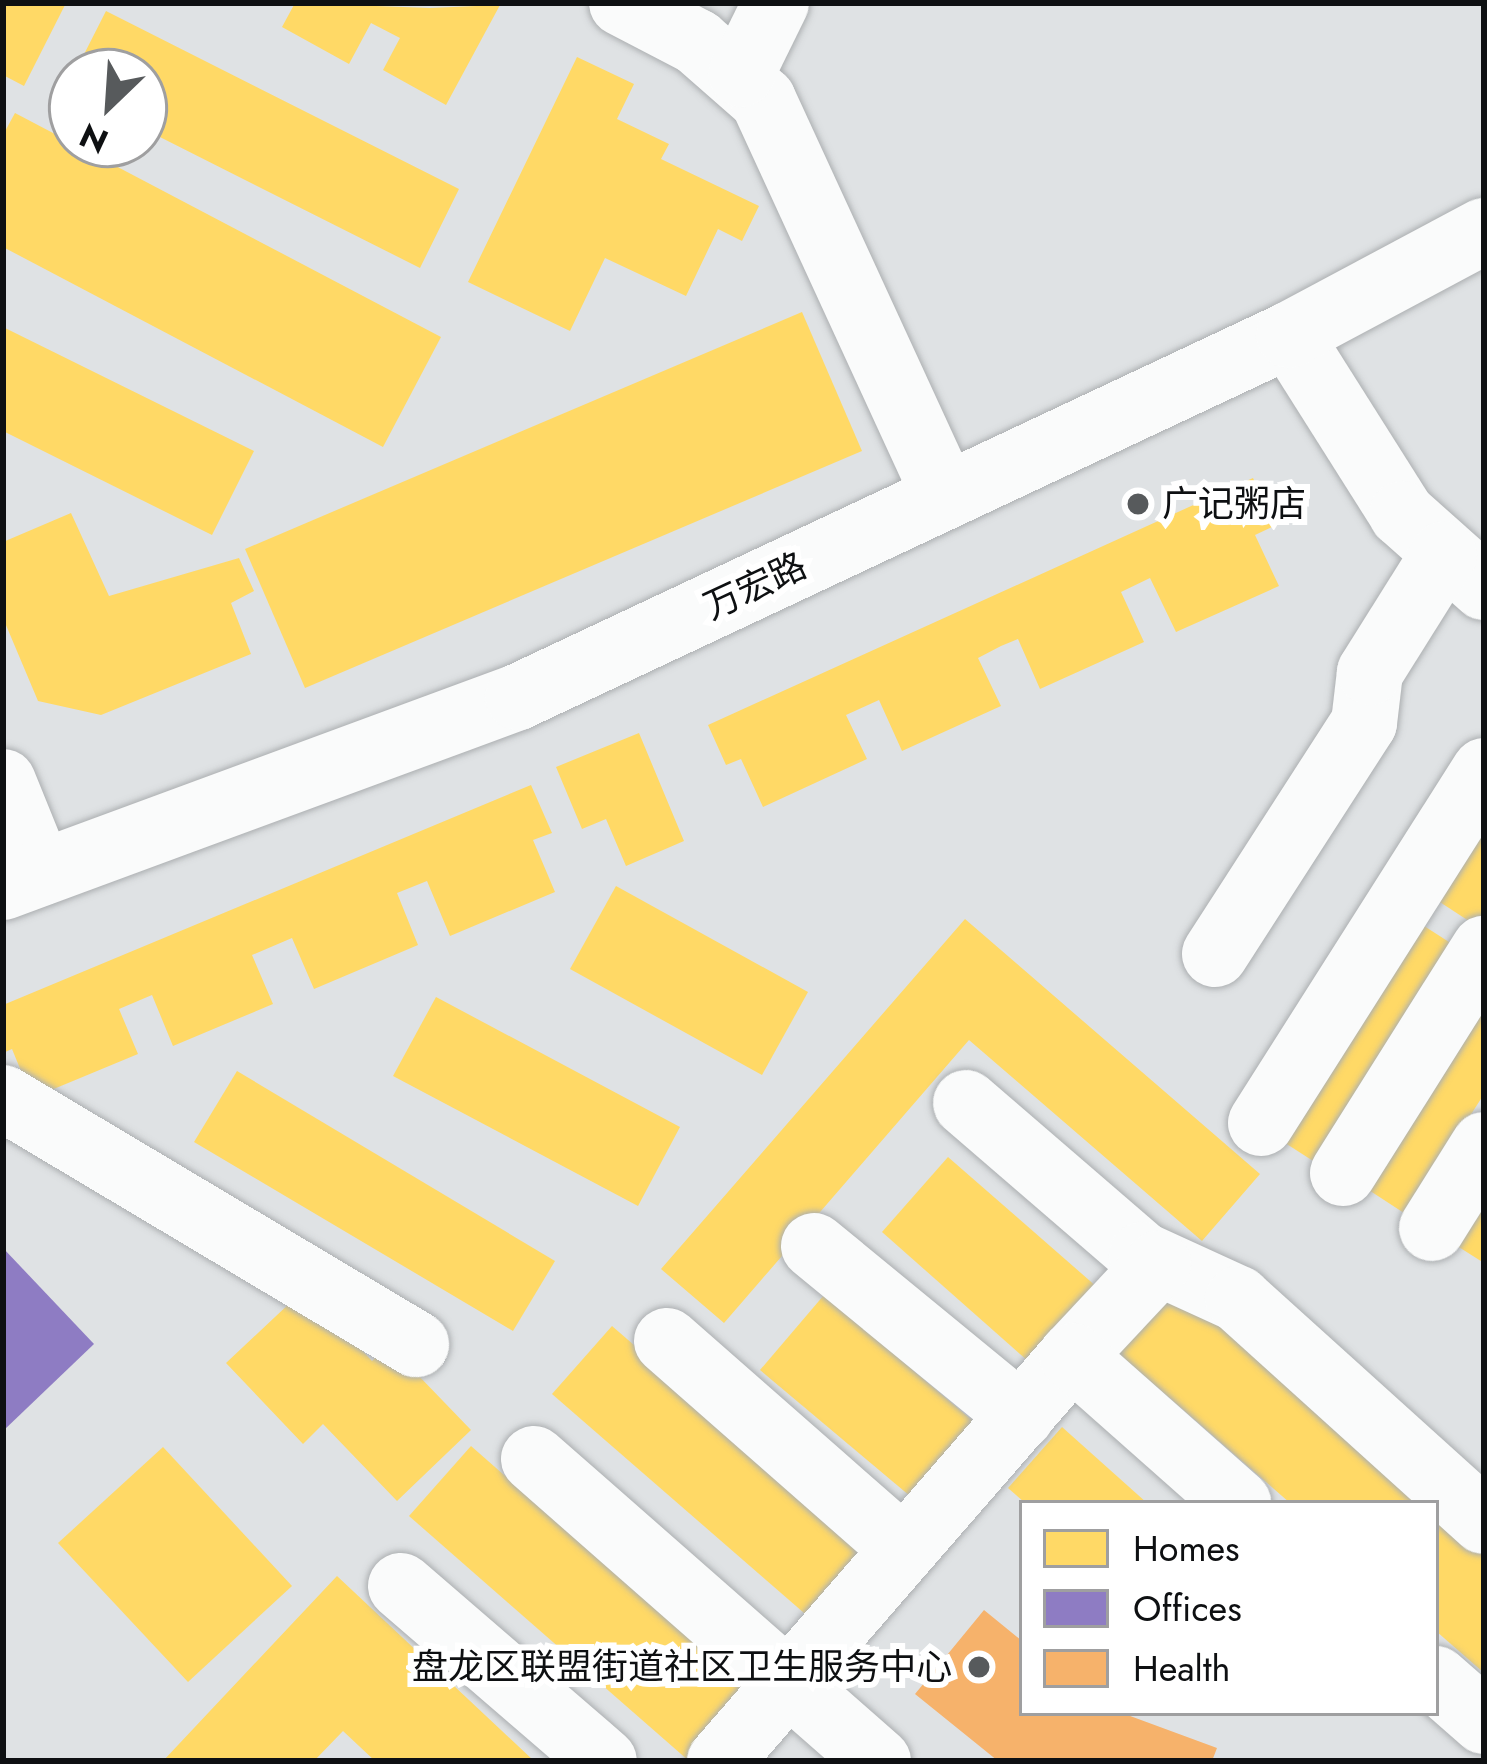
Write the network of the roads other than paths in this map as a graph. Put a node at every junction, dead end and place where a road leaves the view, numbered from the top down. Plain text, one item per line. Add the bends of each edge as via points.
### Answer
1 (622, 3) edge
2 (776, 3) edge
3 (741, 74) junction
4 (1484, 232) edge
5 (1289, 335) junction
6 (945, 496) junction
7 (1464, 571) edge
8 (1484, 771) edge
9 (3, 782) edge
10 (22, 880) edge
11 (1404, 899) junction
12 (1484, 949) edge
13 (1215, 955) dead end
14 (3, 1099) edge
15 (966, 1103) dead end
16 (1261, 1123) dead end
17 (1484, 1145) edge
18 (1343, 1173) dead end
19 (1432, 1228) dead end
20 (814, 1246) dead end
21 (1158, 1264) junction
22 (667, 1342) dead end
23 (416, 1344) dead end
24 (1072, 1356) junction
25 (1021, 1416) junction
26 (534, 1459) dead end
27 (1235, 1500) edge
28 (1484, 1521) edge
29 (904, 1549) junction
30 (401, 1586) dead end
31 (790, 1679) junction
32 (1439, 1681) edge
33 (1484, 1721) edge
34 (604, 1761) edge
35 (720, 1761) edge
36 (878, 1761) edge

1 - 3 street
2 - 3 street
3 - 6 street via 763,100
4 - 5 street, 万宏路
5 - 6 street, 万宏路
5 - 7 street via 1402,514
6 - 10 street, 万宏路 via 518,697
7 - 13 street via 1370,672 1364,723
8 - 11 street
9 - 10 street
11 - 12 street
11 - 16 street
12 - 18 street
14 - 23 street
15 - 21 street
17 - 19 street
20 - 25 street
21 - 24 street
21 - 28 street via 1238,1299
22 - 29 street
24 - 25 street
24 - 27 street
25 - 29 street
26 - 31 street
29 - 31 street
30 - 34 street
31 - 35 street
31 - 36 street
32 - 33 street

